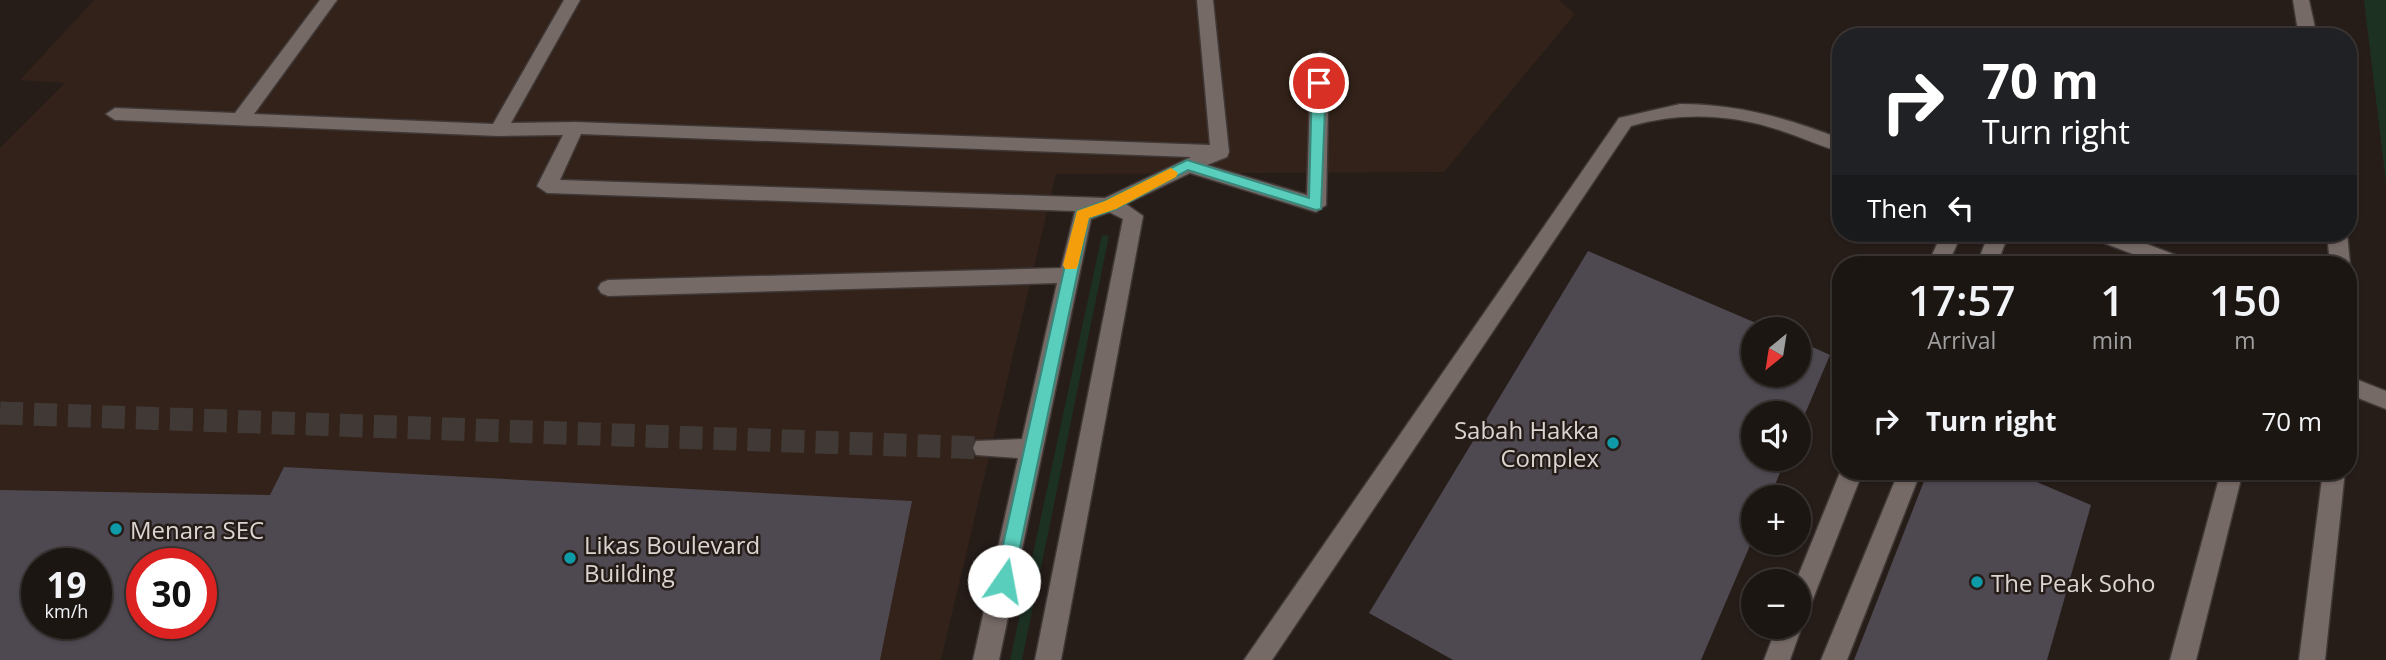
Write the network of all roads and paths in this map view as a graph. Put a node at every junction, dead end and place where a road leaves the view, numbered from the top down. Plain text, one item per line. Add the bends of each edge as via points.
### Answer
1 (329, 0) edge
2 (572, 0) edge
3 (1206, 0) edge
4 (2301, 0) edge
5 (2306, 28) edge
6 (1320, 58) dead end
7 (116, 114) dead end
8 (240, 120) junction
9 (575, 128) junction
10 (498, 130) junction
11 (1832, 143) edge
12 (1220, 152) junction
13 (1187, 165) junction
14 (1111, 205) junction
15 (2122, 242) edge
16 (2158, 256) edge
17 (1068, 275) junction
18 (608, 288) dead end
19 (2357, 389) edge
20 (2386, 400) edge
21 (984, 448) tunnel mouth
22 (1033, 449) junction
23 (1848, 480) edge
24 (1906, 480) edge
25 (2230, 480) edge
26 (2333, 480) edge
27 (1811, 574) edge
28 (1785, 639) edge
29 (986, 660) edge
30 (1048, 660) edge
31 (1257, 660) edge
32 (1777, 660) edge
33 (1834, 660) edge
34 (2183, 660) edge
35 (2312, 660) edge

1 - 8 street
2 - 10 street
3 - 12 street
4 - 5 street
6 - 13 street via 1316,205
7 - 8 street
8 - 10 street
9 - 10 street
9 - 12 street
9 - 14 street via 547,186
11 - 31 street via 1763,118 1727,111 1653,111 1625,122
12 - 13 street
13 - 14 street
14 - 17 street via 1082,215
14 - 30 street via 1133,216
15 - 16 street
17 - 18 street
17 - 22 street
19 - 20 street
21 - 22 street
22 - 29 street
23 - 27 street
24 - 33 street
25 - 34 street
26 - 35 street
28 - 32 street

